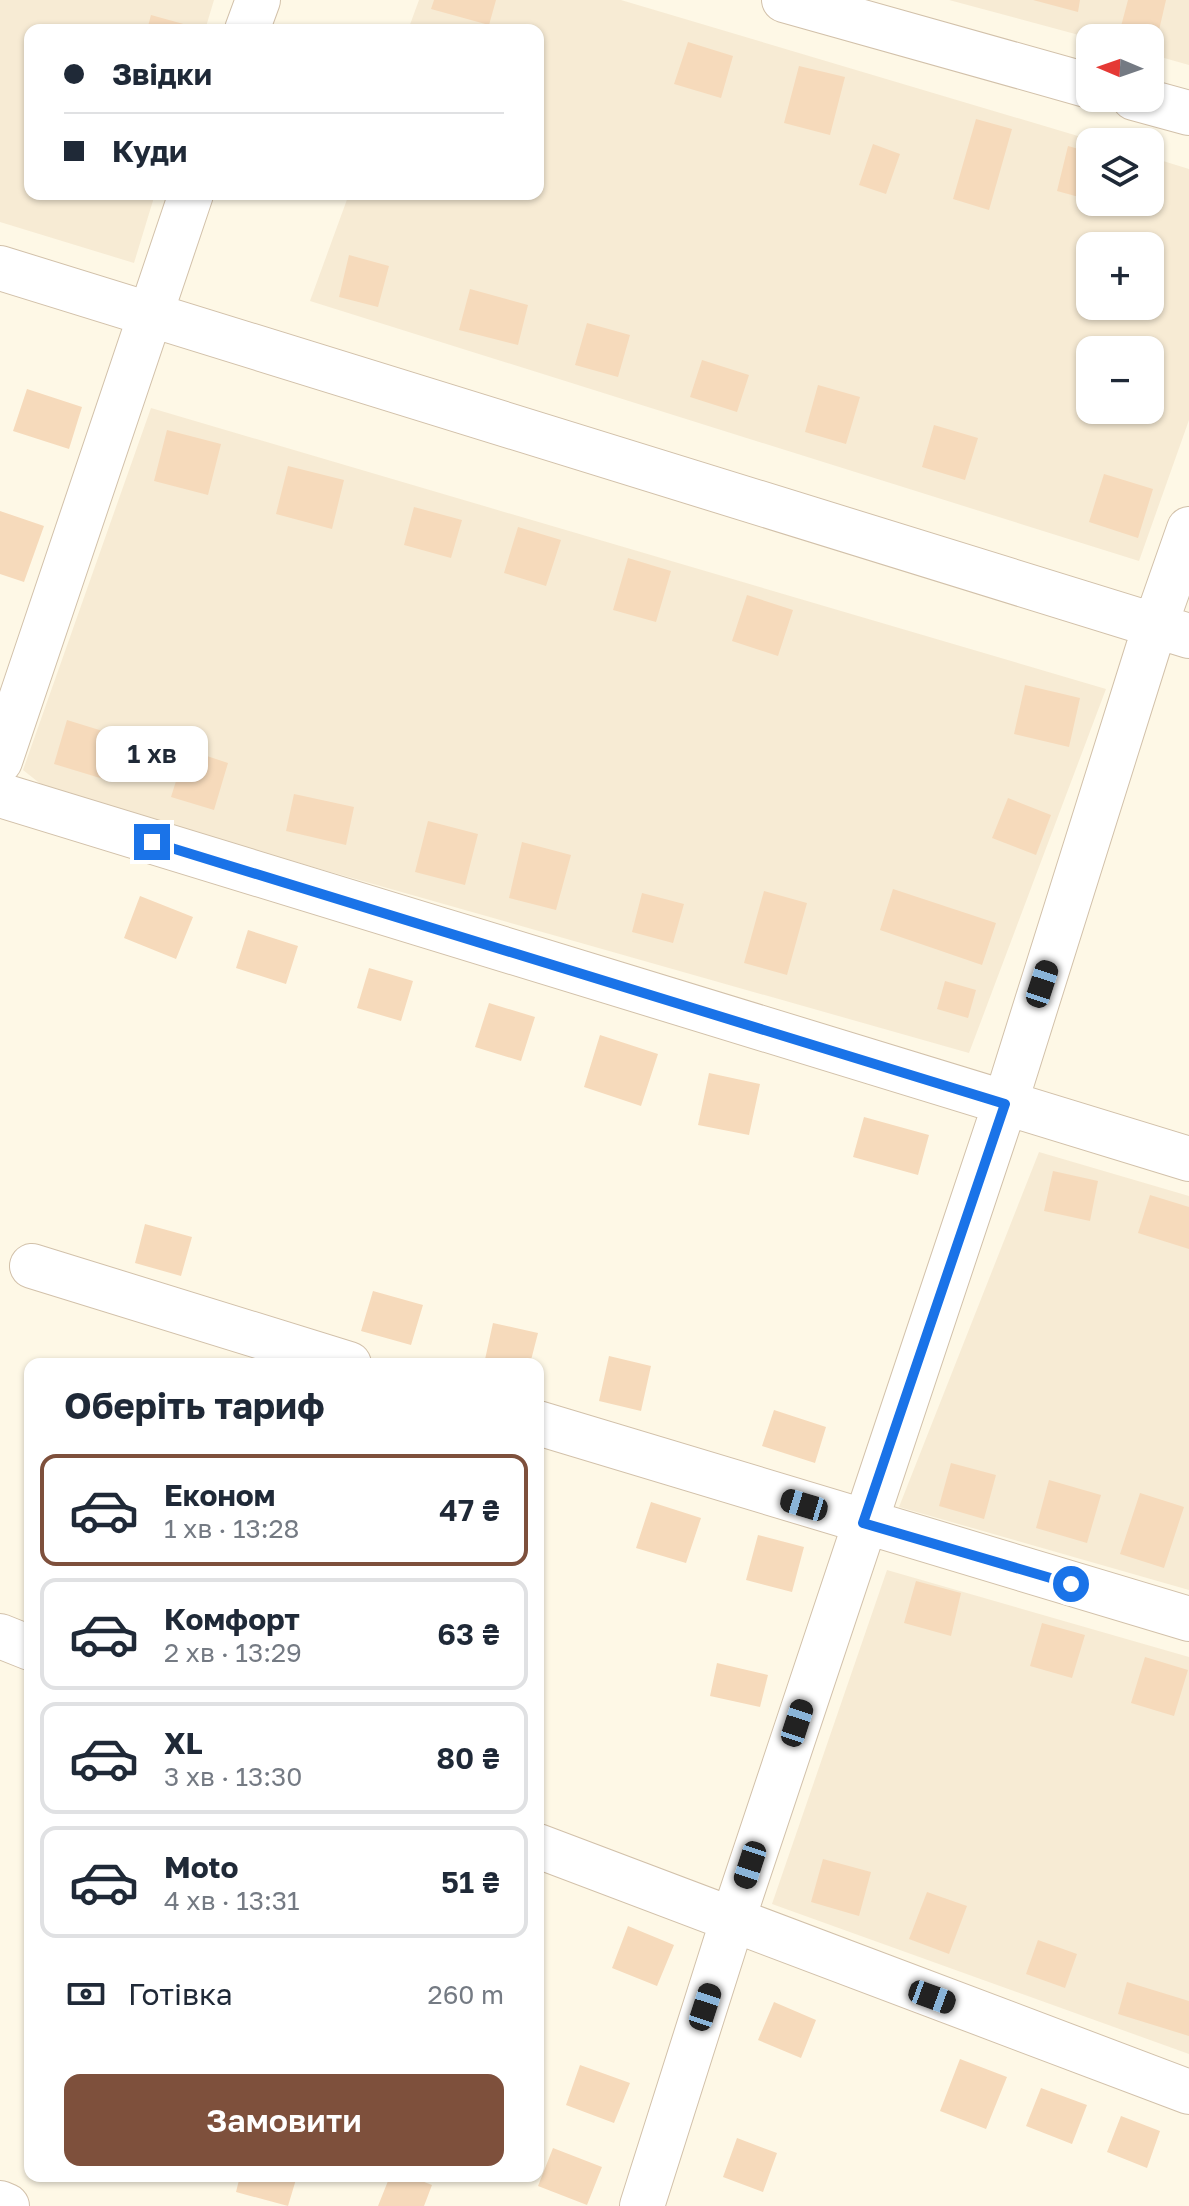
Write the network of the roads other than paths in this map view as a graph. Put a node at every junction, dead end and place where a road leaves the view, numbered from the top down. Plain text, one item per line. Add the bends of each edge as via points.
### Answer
1 (258, 0) edge
2 (784, 0) edge
3 (249, 24) edge
4 (1076, 82) edge
5 (1164, 106) edge
6 (1189, 113) edge
7 (189, 200) edge
8 (0, 268) edge
9 (150, 314) junction
10 (1189, 529) edge
11 (1172, 631) edge
12 (0, 761) edge
13 (0, 795) edge
14 (1005, 1104) junction
15 (1189, 1159) edge
16 (32, 1266) dead end
17 (330, 1358) edge
18 (544, 1425) edge
19 (863, 1523) junction
20 (1189, 1619) edge
21 (0, 1636) edge
22 (24, 1646) edge
23 (544, 1848) edge
24 (732, 1922) junction
25 (1189, 2092) edge
26 (0, 2203) edge
27 (7, 2206) edge
28 (642, 2206) edge

1 - 3 street
2 - 4 street
5 - 6 street
7 - 9 street
8 - 9 street
9 - 11 street
9 - 12 street
10 - 11 street
11 - 14 street
13 - 14 street
14 - 15 street
14 - 19 street
16 - 17 street
18 - 19 street
19 - 20 street
19 - 24 street
21 - 22 street
23 - 24 street
24 - 25 street
24 - 28 street
26 - 27 street

